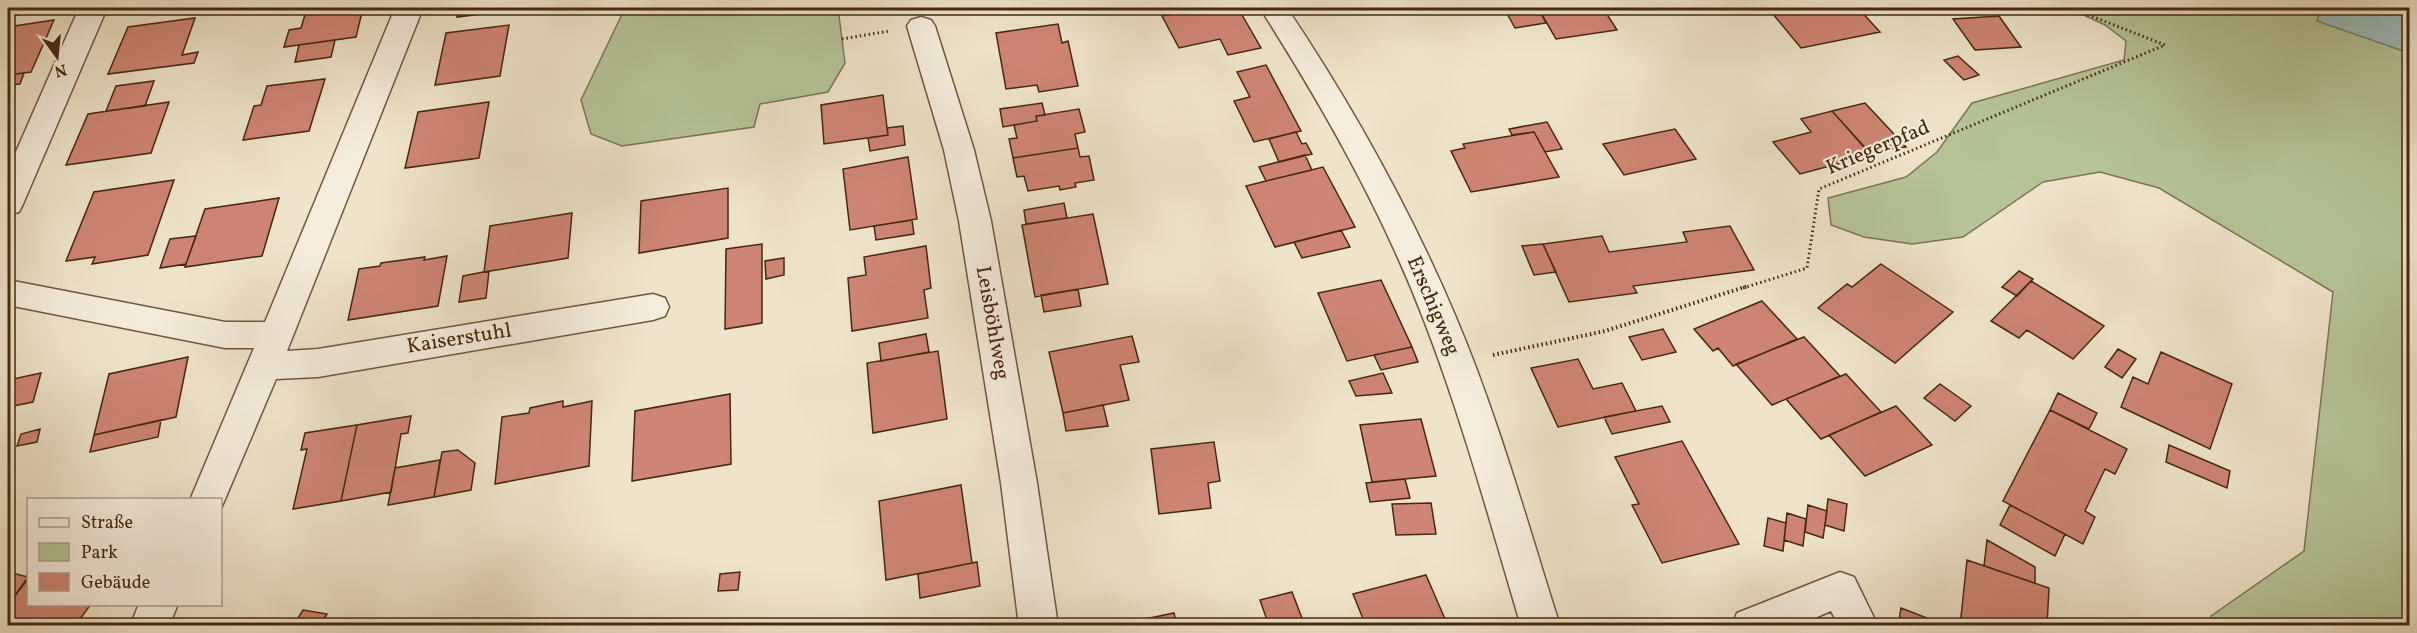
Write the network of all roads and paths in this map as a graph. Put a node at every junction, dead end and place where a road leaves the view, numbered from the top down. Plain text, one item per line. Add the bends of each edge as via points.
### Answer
1 (93, 8) edge
2 (409, 8) edge
3 (1275, 8) edge
4 (2071, 8) edge
5 (921, 26) joint
6 (842, 39) dead end
7 (8, 204) edge
8 (8, 292) edge
9 (653, 307) dead end
10 (277, 335) junction
11 (1457, 362) junction
12 (264, 366) junction
13 (209, 498) edge
14 (158, 606) edge
15 (149, 626) edge
16 (1039, 626) edge
17 (1541, 626) edge
18 (1751, 626) edge
19 (1859, 626) edge

1 - 7 street
2 - 10 street
3 - 11 street, Erschigweg via 1371,172 1419,268
4 - 11 path, Kriegerpfad via 2165,45 1819,189 1807,268 1605,331
5 - 6 path
5 - 16 street, Leisböhlweg via 959,150 975,221
8 - 10 street via 225,335
9 - 12 street, Kaiserstuhl via 318,363
10 - 12 street
11 - 17 street, Erschigweg
12 - 13 street
14 - 15 street
18 - 19 street via 1840,589

